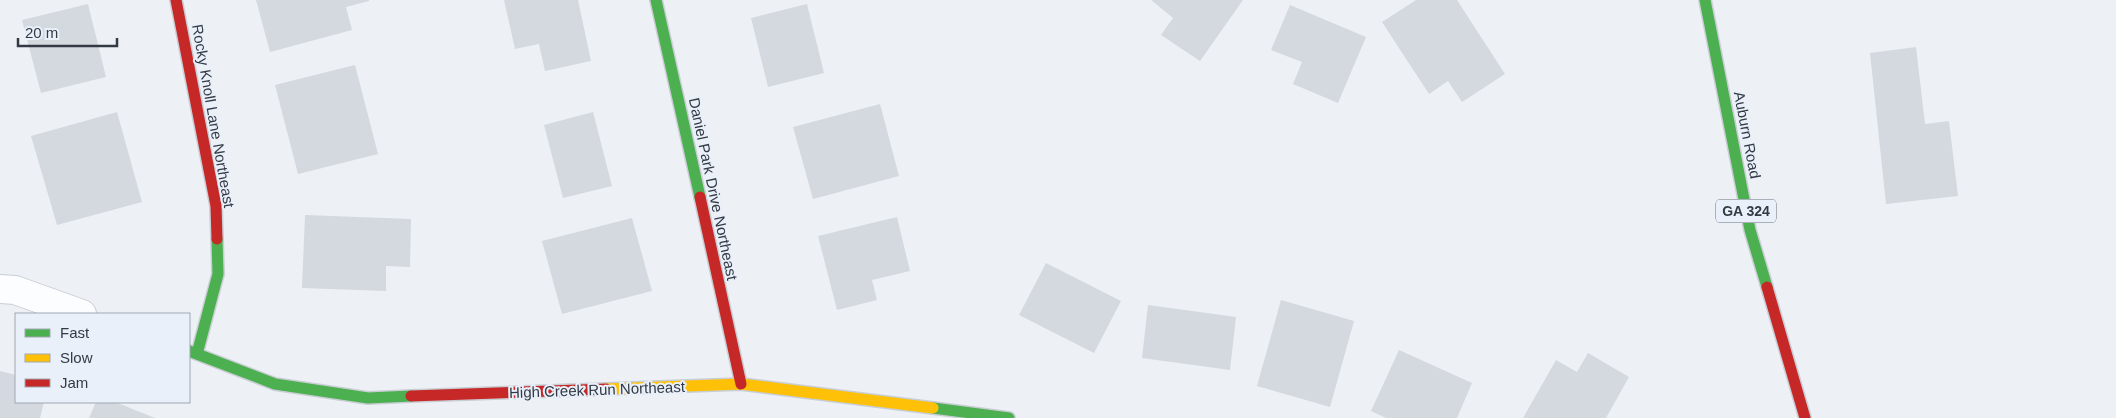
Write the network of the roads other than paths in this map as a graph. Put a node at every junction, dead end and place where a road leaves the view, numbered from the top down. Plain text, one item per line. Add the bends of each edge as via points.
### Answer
1 (176, 0) edge
2 (656, 0) edge
3 (1705, 0) edge
4 (0, 289) edge
5 (79, 313) edge
6 (193, 353) edge
7 (741, 384) junction
8 (1010, 418) edge
9 (1806, 418) edge

1 - 6 street, Rocky Knoll Lane Northeast via 216,206 218,274
2 - 7 street, Daniel Park Drive Northeast
3 - 9 street, Auburn Road / GA 324 via 1750,230
4 - 5 street via 14,290
6 - 7 street, High Creek Run Northeast via 275,384 368,398
7 - 8 street, High Creek Run Northeast

